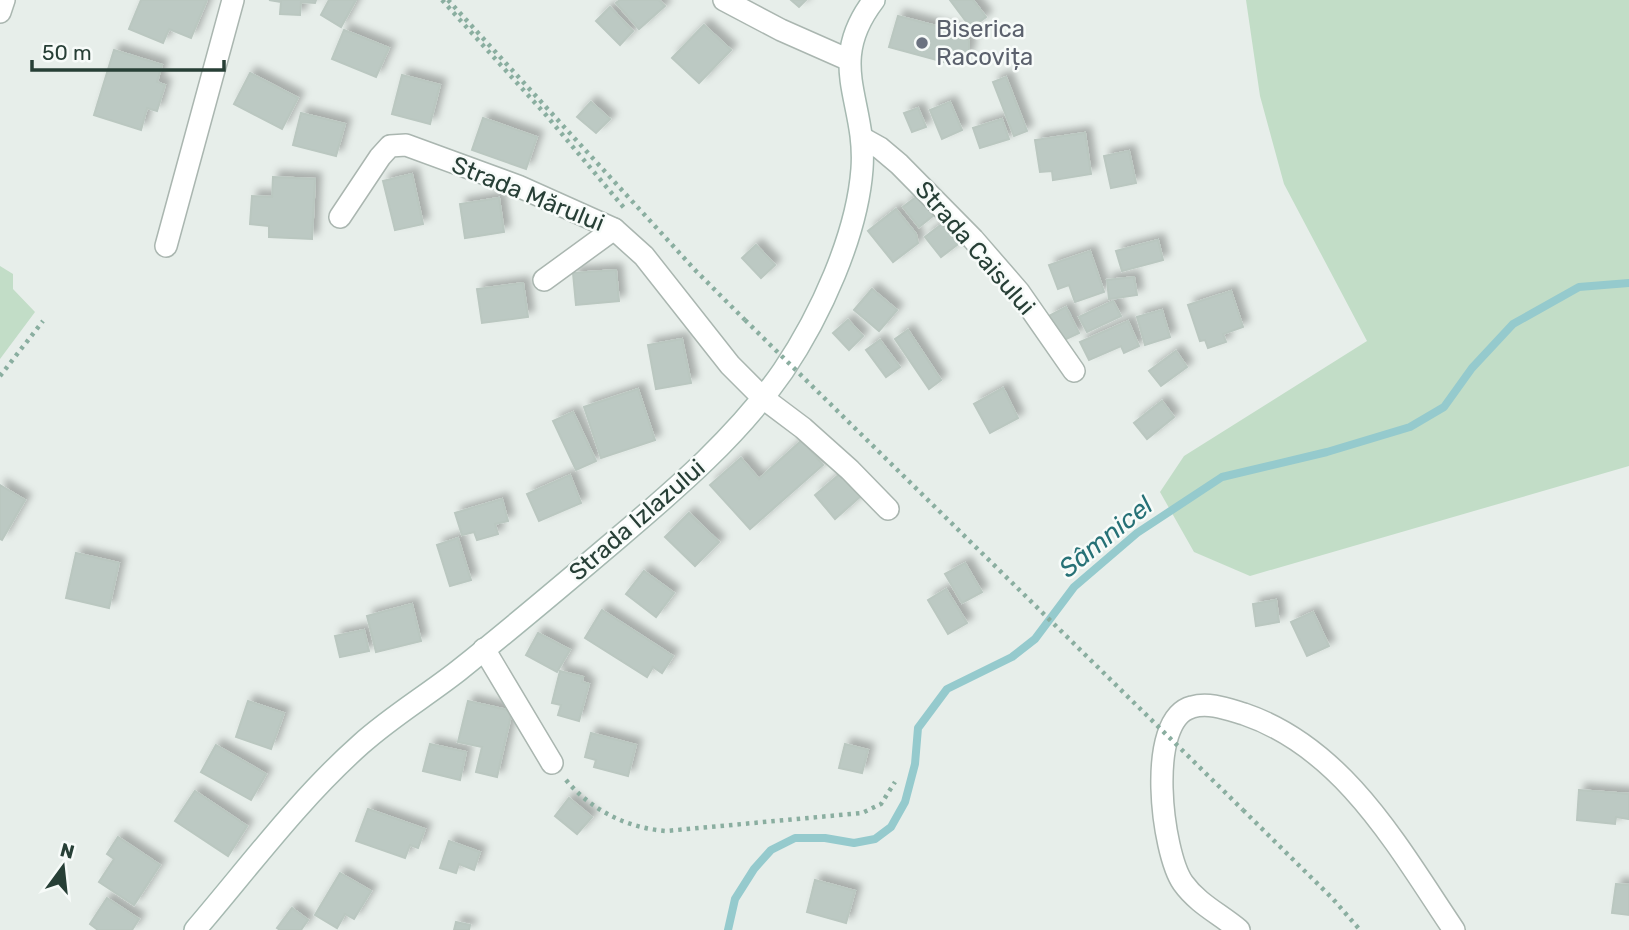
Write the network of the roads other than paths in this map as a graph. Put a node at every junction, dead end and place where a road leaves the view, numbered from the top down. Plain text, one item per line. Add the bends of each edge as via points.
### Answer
1 (4, 0) edge
2 (233, 0) edge
3 (724, 0) edge
4 (874, 0) edge
5 (0, 12) edge
6 (849, 60) junction
7 (862, 138) junction
8 (340, 217) dead end
9 (621, 235) junction
10 (166, 246) dead end
11 (544, 280) dead end
12 (1074, 372) dead end
13 (763, 398) junction
14 (888, 509) dead end
15 (484, 649) junction
16 (552, 763) road end
17 (195, 930) edge
18 (1239, 930) edge
19 (1454, 930) edge

1 - 5 street
2 - 10 street
3 - 6 street
4 - 6 street, Strada Izlazului via 860,21
6 - 7 street, Strada Izlazului
7 - 12 street, Strada Caisului via 899,164 973,239 1019,292
7 - 13 street, Strada Izlazului via 857,203 830,283 802,340
8 - 9 street, Strada Mărului via 390,146 406,145 518,186
9 - 11 street
9 - 13 street, Strada Mărului via 644,256 730,365
13 - 14 street, Strada Mărului via 803,428
13 - 15 street, Strada Izlazului via 670,494
15 - 16 street
15 - 17 street, Strada Izlazului via 334,768
18 - 19 street via 1198,901 1181,881 1170,855 1162,794 1163,751 1170,727 1191,707 1219,706 1258,719 1299,741 1355,789

